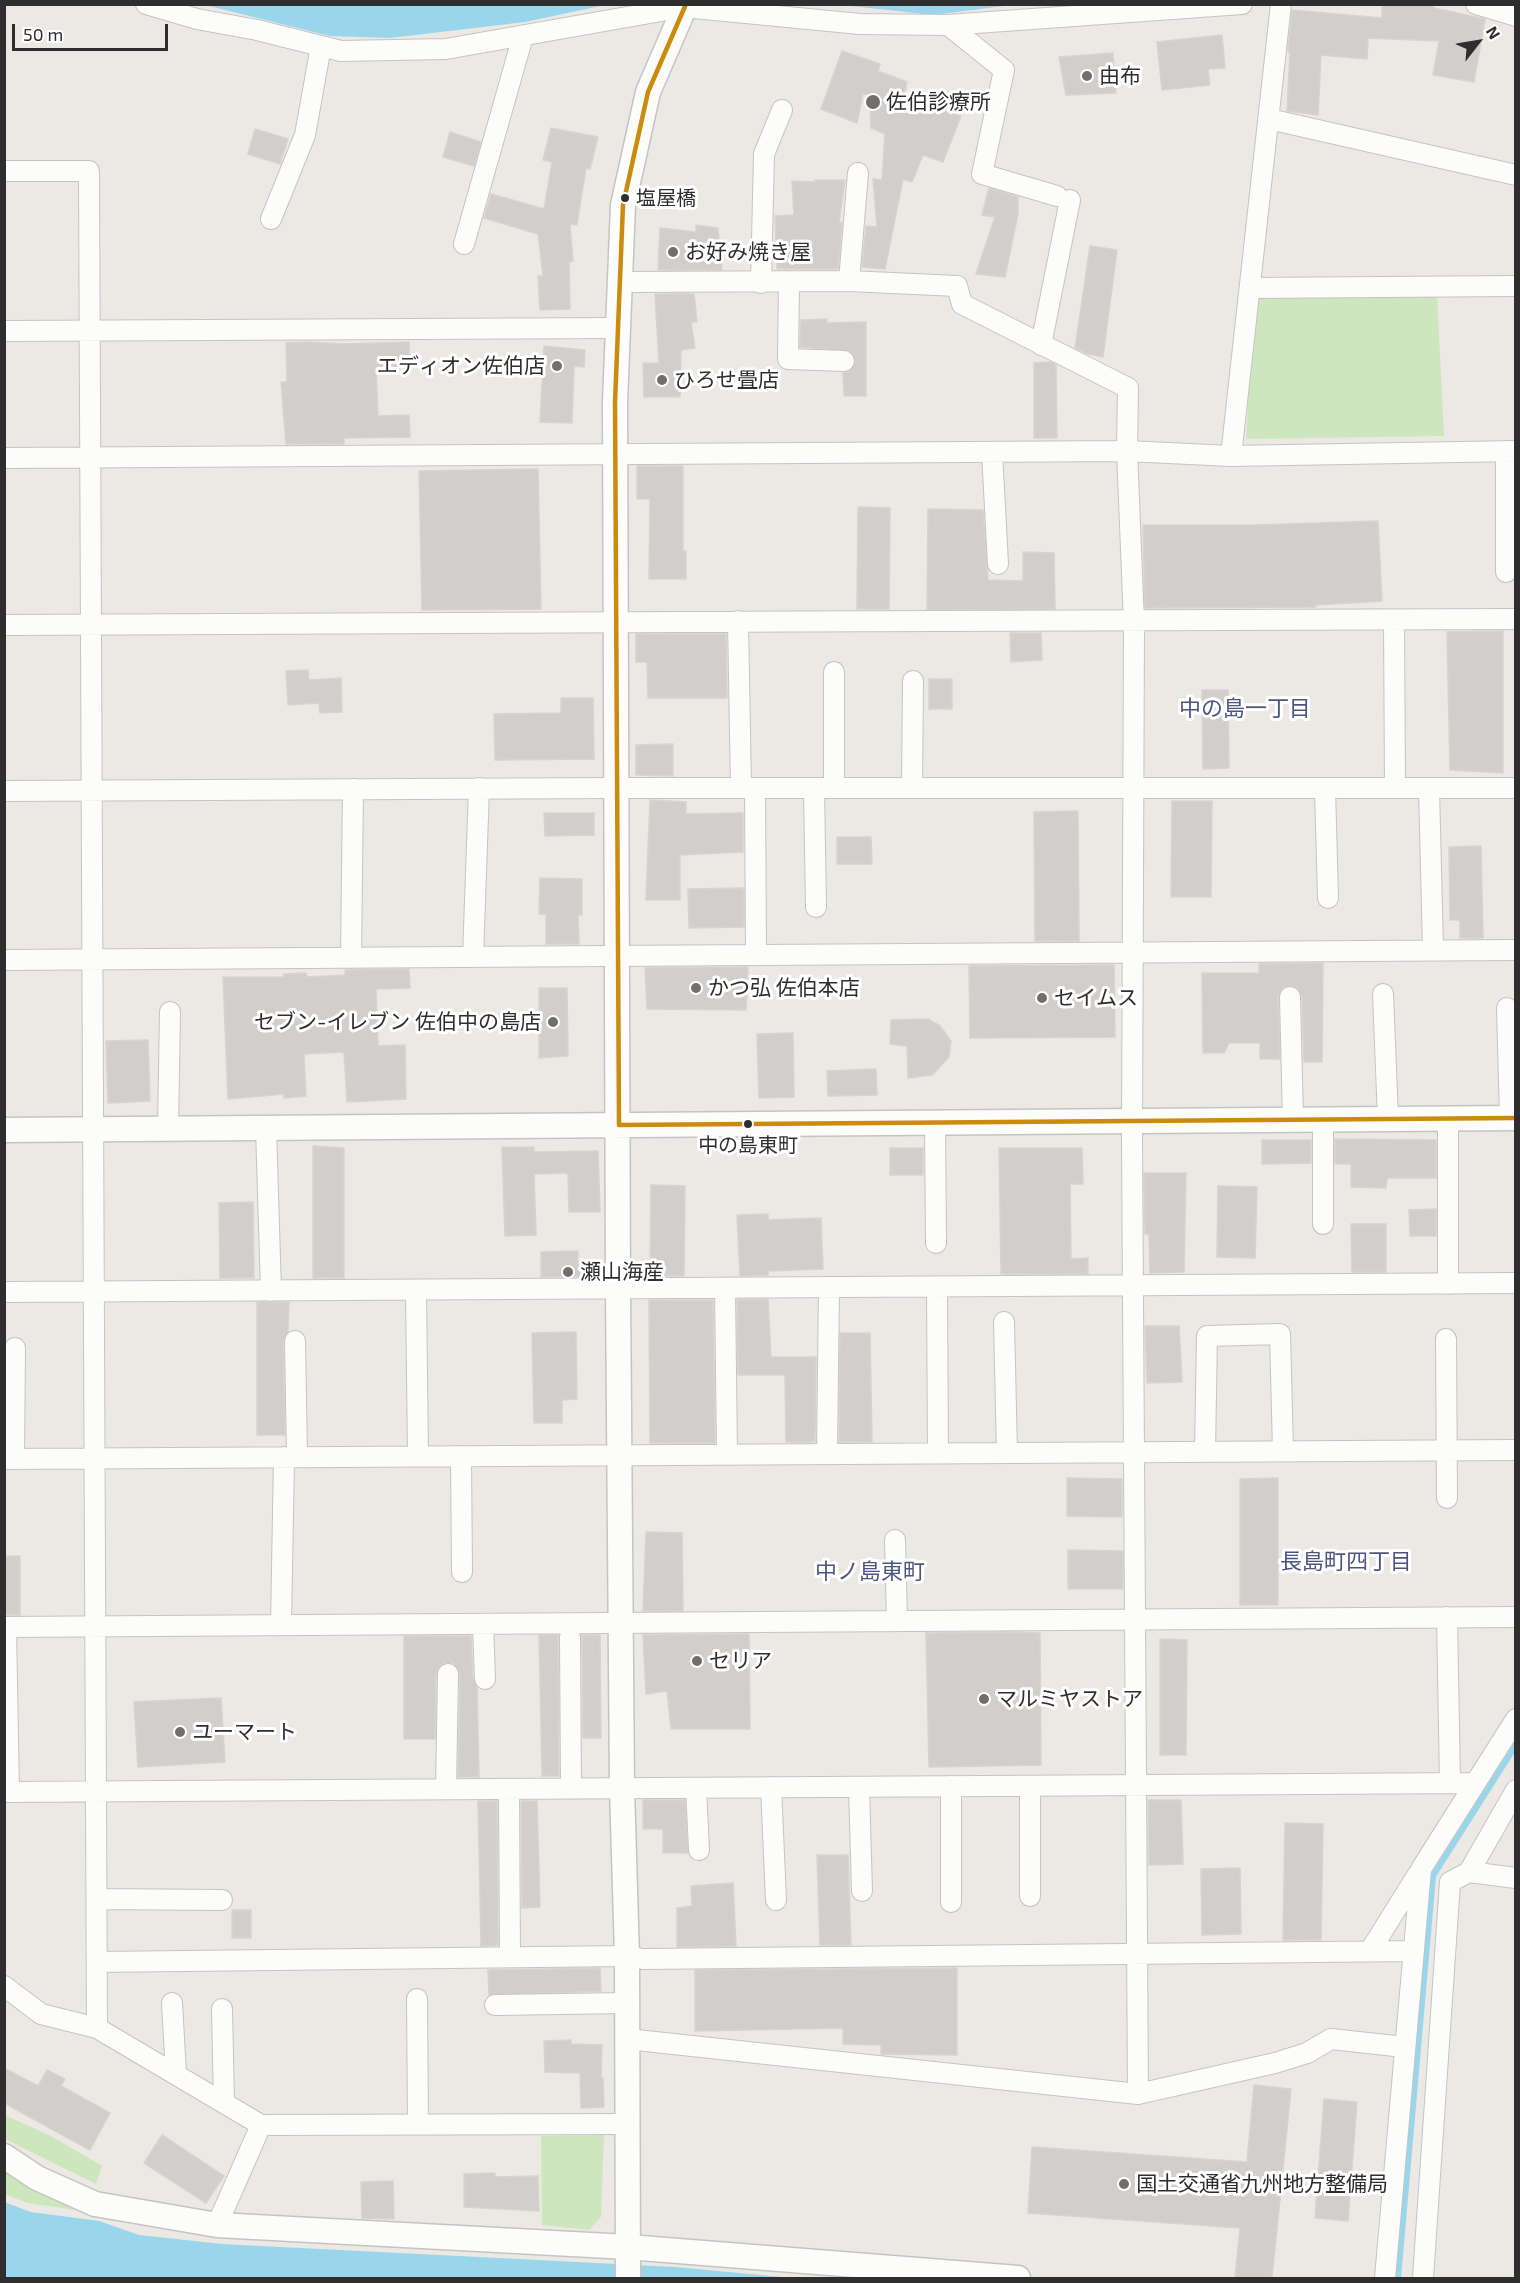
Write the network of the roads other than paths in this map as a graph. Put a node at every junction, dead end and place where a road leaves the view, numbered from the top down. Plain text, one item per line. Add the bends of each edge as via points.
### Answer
1 (146, 4) edge
2 (1242, 4) edge
3 (1281, 4) edge
4 (1476, 4) edge
5 (685, 6) edge
6 (1515, 16) edge
7 (948, 25) junction
8 (524, 36) junction
9 (321, 46) junction
10 (782, 110) dead end
11 (1269, 119) junction
12 (4, 171) edge
13 (858, 173) dead end
14 (1515, 175) edge
15 (272, 219) dead end
16 (464, 244) dead end
17 (849, 281) junction
18 (620, 282) junction
19 (789, 282) junction
20 (761, 283) junction
21 (1515, 286) edge
22 (1250, 288) junction
23 (617, 328) junction
24 (90, 330) junction
25 (4, 331) edge
26 (1041, 345) junction
27 (844, 361) dead end
28 (1127, 451) junction
29 (1511, 451) edge
30 (992, 452) junction
31 (615, 454) junction
32 (1231, 456) junction
33 (91, 457) junction
34 (4, 458) edge
35 (998, 564) dead end
36 (1506, 572) dead end
37 (1515, 619) edge
38 (616, 620) junction
39 (1394, 620) junction
40 (738, 621) junction
41 (1134, 623) junction
42 (92, 624) junction
43 (4, 625) edge
44 (834, 672) dead end
45 (913, 681) dead end
46 (479, 788) junction
47 (617, 788) junction
48 (748, 788) junction
49 (824, 788) junction
50 (912, 788) junction
51 (1134, 788) junction
52 (1325, 788) junction
53 (1395, 788) junction
54 (1429, 788) junction
55 (1515, 788) edge
56 (352, 789) junction
57 (4, 791) edge
58 (92, 791) junction
59 (1328, 898) dead end
60 (816, 907) dead end
61 (1433, 950) junction
62 (1515, 950) edge
63 (1133, 952) junction
64 (756, 955) junction
65 (618, 956) junction
66 (473, 957) junction
67 (351, 958) junction
68 (93, 959) junction
69 (4, 960) edge
70 (1383, 994) dead end
71 (1290, 997) dead end
72 (1508, 1008) dead end
73 (170, 1012) dead end
74 (1513, 1118) edge
75 (1388, 1119) junction
76 (1448, 1119) junction
77 (1293, 1120) junction
78 (1323, 1120) junction
79 (1132, 1121) junction
80 (935, 1123) junction
81 (619, 1125) junction
82 (266, 1128) junction
83 (168, 1129) junction
84 (4, 1130) edge
85 (94, 1130) junction
86 (1323, 1224) dead end
87 (936, 1243) dead end
88 (1515, 1283) edge
89 (1448, 1284) junction
90 (1133, 1285) junction
91 (829, 1287) junction
92 (937, 1287) junction
93 (725, 1288) junction
94 (270, 1290) junction
95 (416, 1290) junction
96 (618, 1290) junction
97 (4, 1292) edge
98 (94, 1292) junction
99 (1004, 1322) dead end
100 (1446, 1339) dead end
101 (295, 1341) dead end
102 (15, 1348) dead end
103 (1446, 1450) junction
104 (1515, 1450) edge
105 (1283, 1451) junction
106 (1135, 1452) junction
107 (1205, 1452) junction
108 (938, 1453) junction
109 (1007, 1453) junction
110 (727, 1454) junction
111 (827, 1454) junction
112 (620, 1455) junction
113 (418, 1456) junction
114 (461, 1456) junction
115 (291, 1457) junction
116 (95, 1458) junction
117 (9, 1459) edge
118 (1447, 1498) dead end
119 (895, 1540) dead end
120 (462, 1572) dead end
121 (1447, 1617) junction
122 (1515, 1617) edge
123 (1136, 1619) junction
124 (897, 1621) junction
125 (621, 1623) junction
126 (483, 1624) junction
127 (281, 1625) junction
128 (96, 1626) junction
129 (5, 1627) edge
130 (570, 1637) dead end
131 (448, 1674) dead end
132 (484, 1679) dead end
133 (1515, 1719) edge
134 (1450, 1783) junction
135 (1475, 1783) junction
136 (1138, 1785) junction
137 (951, 1786) junction
138 (1030, 1786) junction
139 (771, 1787) junction
140 (859, 1787) junction
141 (622, 1788) junction
142 (696, 1788) junction
143 (446, 1789) junction
144 (509, 1789) junction
145 (571, 1789) junction
146 (1515, 1790) edge
147 (7, 1792) edge
148 (97, 1792) junction
149 (699, 1850) dead end
150 (1421, 1869) junction
151 (1469, 1872) junction
152 (1515, 1878) edge
153 (862, 1891) dead end
154 (1030, 1896) dead end
155 (97, 1899) junction
156 (222, 1900) dead end
157 (776, 1900) dead end
158 (951, 1902) dead end
159 (1370, 1951) junction
160 (1413, 1951) junction
161 (1138, 1953) junction
162 (627, 1956) junction
163 (510, 1957) junction
164 (97, 1962) junction
165 (4, 1986) edge
166 (417, 1999) dead end
167 (172, 2003) dead end
168 (626, 2003) junction
169 (495, 2005) dead end
170 (222, 2009) dead end
171 (98, 2028) junction
172 (627, 2039) junction
173 (1404, 2047) junction
174 (176, 2074) junction
175 (1138, 2094) junction
176 (224, 2103) junction
177 (418, 2124) junction
178 (627, 2124) junction
179 (261, 2125) junction
180 (4, 2156) edge
181 (217, 2225) junction
182 (628, 2262) edge
183 (1018, 2278) edge
184 (1384, 2278) edge
185 (1423, 2278) edge

1 - 9 street
2 - 7 street
3 - 11 street
4 - 6 street
5 - 7 street via 860,24
5 - 8 street
5 - 18 street via 648,92 636,140 623,205
7 - 26 street via 1004,70 982,174 1064,198
8 - 9 street via 446,50 341,51
8 - 16 street
9 - 15 street via 305,135
10 - 20 street via 764,154
11 - 14 street
11 - 22 street
12 - 24 street via 89,171
13 - 17 street
17 - 19 street
17 - 26 street via 957,286 962,304
18 - 20 street
18 - 23 street
19 - 20 street
19 - 27 street via 788,359
21 - 22 street
22 - 32 street
23 - 24 street
23 - 31 street
24 - 25 street
24 - 33 street
26 - 28 street via 1128,388
28 - 30 street
28 - 32 street
28 - 41 street
29 - 32 street
29 - 36 street
30 - 31 street
30 - 35 street
31 - 33 street
31 - 38 street
33 - 34 street
33 - 42 street
37 - 39 street
38 - 40 street
38 - 42 street
38 - 47 street
39 - 41 street
39 - 53 street
40 - 41 street
40 - 48 street
41 - 51 street
42 - 43 street
42 - 58 street
44 - 49 street
45 - 50 street
46 - 47 street
46 - 56 street
46 - 66 street
47 - 48 street
47 - 65 street
48 - 49 street
48 - 64 street
49 - 50 street
49 - 60 street
50 - 51 street
51 - 52 street
51 - 63 street
52 - 53 street
52 - 59 street
53 - 54 street
54 - 55 street
54 - 61 street
56 - 58 street
56 - 67 street
57 - 58 street
58 - 68 street
61 - 62 street
61 - 63 street
63 - 64 street
63 - 79 street
64 - 65 street
65 - 66 street
65 - 81 street
66 - 67 street
67 - 68 street
68 - 69 street
68 - 85 street
70 - 75 street
71 - 77 street
72 - 74 street
73 - 83 street
74 - 76 street
75 - 76 street
75 - 78 street
76 - 89 street
77 - 78 street
77 - 79 street
78 - 86 street
79 - 80 street
79 - 90 street
80 - 81 street
80 - 87 street
81 - 82 street
81 - 96 street
82 - 83 street
82 - 94 street
83 - 85 street
84 - 85 street
85 - 98 street
88 - 89 street
89 - 90 street
90 - 92 street
90 - 106 street
91 - 92 street
91 - 93 street
91 - 111 street
92 - 108 street
93 - 96 street
93 - 110 street
94 - 95 street
94 - 98 street
95 - 96 street
95 - 113 street
96 - 112 street
97 - 98 street
98 - 116 street
99 - 109 street
100 - 103 street
101 - 115 street
102 - 117 street
103 - 104 street
103 - 105 street
103 - 118 street
105 - 107 street
105 - 107 street via 1280,1334 1207,1336
106 - 107 street
106 - 109 street
106 - 123 street
108 - 109 street
108 - 111 street
110 - 111 street
110 - 112 street
112 - 114 street
112 - 125 street
113 - 114 street
113 - 115 street
114 - 120 street
115 - 116 street
115 - 127 street
116 - 117 street
116 - 128 street
119 - 124 street
121 - 122 street
121 - 123 street
121 - 134 street
123 - 124 street
123 - 136 street
124 - 125 street
125 - 126 street
125 - 141 street
126 - 127 street
126 - 132 street
127 - 128 street
128 - 129 street
128 - 148 street
129 - 147 street
130 - 145 street
131 - 143 street
133 - 135 street
134 - 135 street
134 - 136 street
135 - 150 street
136 - 138 street
136 - 161 street
137 - 138 street
137 - 140 street
137 - 158 street
138 - 154 street
139 - 140 street
139 - 142 street
139 - 157 street
140 - 153 street
141 - 142 street
141 - 145 street
141 - 162 street
142 - 149 street
143 - 144 street
143 - 148 street
144 - 145 street
144 - 163 street
146 - 151 street
147 - 148 street
148 - 155 street
150 - 159 street
150 - 160 street
151 - 152 street
151 - 185 street via 1450,1882
155 - 156 street
155 - 164 street
159 - 160 street
159 - 161 street
160 - 173 street
161 - 162 street via 643,1959
161 - 175 street
162 - 163 street
162 - 168 street
163 - 164 street
164 - 171 street
165 - 171 street via 41,2014
166 - 177 street
167 - 174 street
168 - 169 street
168 - 172 street
170 - 176 street
171 - 174 street
172 - 175 street
172 - 178 street
173 - 175 street via 1331,2039 1307,2053 1275,2063
173 - 184 street
174 - 176 street
176 - 179 street
177 - 178 street
177 - 179 street
178 - 182 street
179 - 181 street
180 - 181 street via 37,2178 95,2204
181 - 182 street
182 - 183 street

